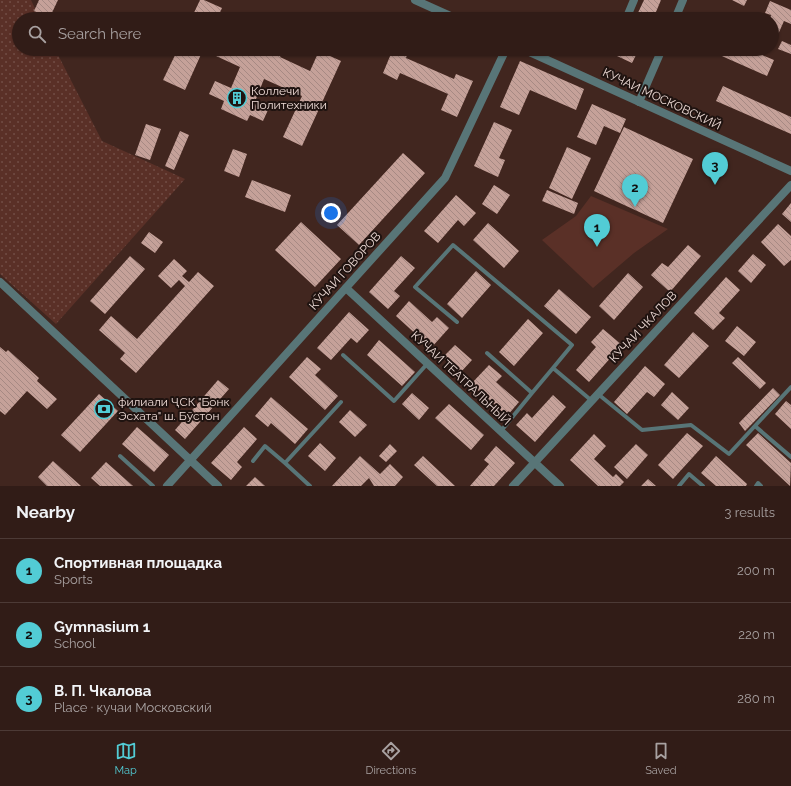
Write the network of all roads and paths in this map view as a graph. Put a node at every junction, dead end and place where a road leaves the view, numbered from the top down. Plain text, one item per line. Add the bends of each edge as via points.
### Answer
1 (415, 0) edge
2 (634, 0) edge
3 (683, 0) edge
4 (442, 12) edge
5 (629, 12) edge
6 (678, 12) edge
7 (503, 56) edge
8 (538, 56) edge
9 (659, 56) edge
10 (639, 102) junction
11 (791, 171) edge
12 (791, 185) edge
13 (0, 282) edge
14 (346, 288) junction
15 (457, 322) dead end
16 (487, 353) dead end
17 (343, 355) dead end
18 (427, 364) junction
19 (553, 368) junction
20 (791, 387) edge
21 (787, 391) junction
22 (532, 393) junction
23 (598, 394) junction
24 (791, 395) edge
25 (592, 400) junction
26 (341, 402) dead end
27 (755, 426) junction
28 (501, 431) junction
29 (120, 456) dead end
30 (791, 457) edge
31 (191, 461) junction
32 (253, 461) dead end
33 (535, 462) junction
34 (285, 463) junction
35 (153, 486) edge
36 (167, 486) edge
37 (218, 486) edge
38 (310, 486) edge
39 (513, 486) edge
40 (560, 486) edge
41 (679, 486) edge
42 (703, 486) edge
43 (756, 486) edge
44 (761, 486) edge

1 - 4 street
2 - 5 street
3 - 6 street
7 - 14 street, КӮЧАИ ГОВОРОВ via 445,178
8 - 10 street, КУЧАИ МОСКОВСКИЙ
9 - 10 street
10 - 11 street, КУЧАИ МОСКОВСКИЙ
12 - 23 street, КУЧАИ ЧКАЛОВ
13 - 31 street
14 - 18 street, КУЧАИ ТЕАТРАЛЬНЫЙ
14 - 31 street, КӮЧАИ ГОВОРОВ
15 - 19 lane via 415,287 453,245 572,345
16 - 22 lane
17 - 18 lane via 394,401
18 - 28 street, КУЧАИ ТЕАТРАЛЬНЫЙ
19 - 22 lane
19 - 25 lane
20 - 21 lane
21 - 24 lane
21 - 27 lane
22 - 28 lane
23 - 25 street, КУЧАИ ЧКАЛОВ
23 - 27 lane via 642,430 691,425 729,454
25 - 33 street, КУЧАИ ЧКАЛОВ
26 - 34 lane
27 - 30 lane
28 - 33 street, КУЧАИ ТЕАТРАЛЬНЫЙ
29 - 35 lane
31 - 36 street, КӮЧАИ ГОВОРОВ
31 - 37 street
32 - 34 lane via 265,446
33 - 39 street, КУЧАИ ЧКАЛОВ
33 - 40 street, КУЧАИ ТЕАТРАЛЬНЫЙ
34 - 38 lane
41 - 42 lane via 689,474
43 - 44 lane via 758,483

